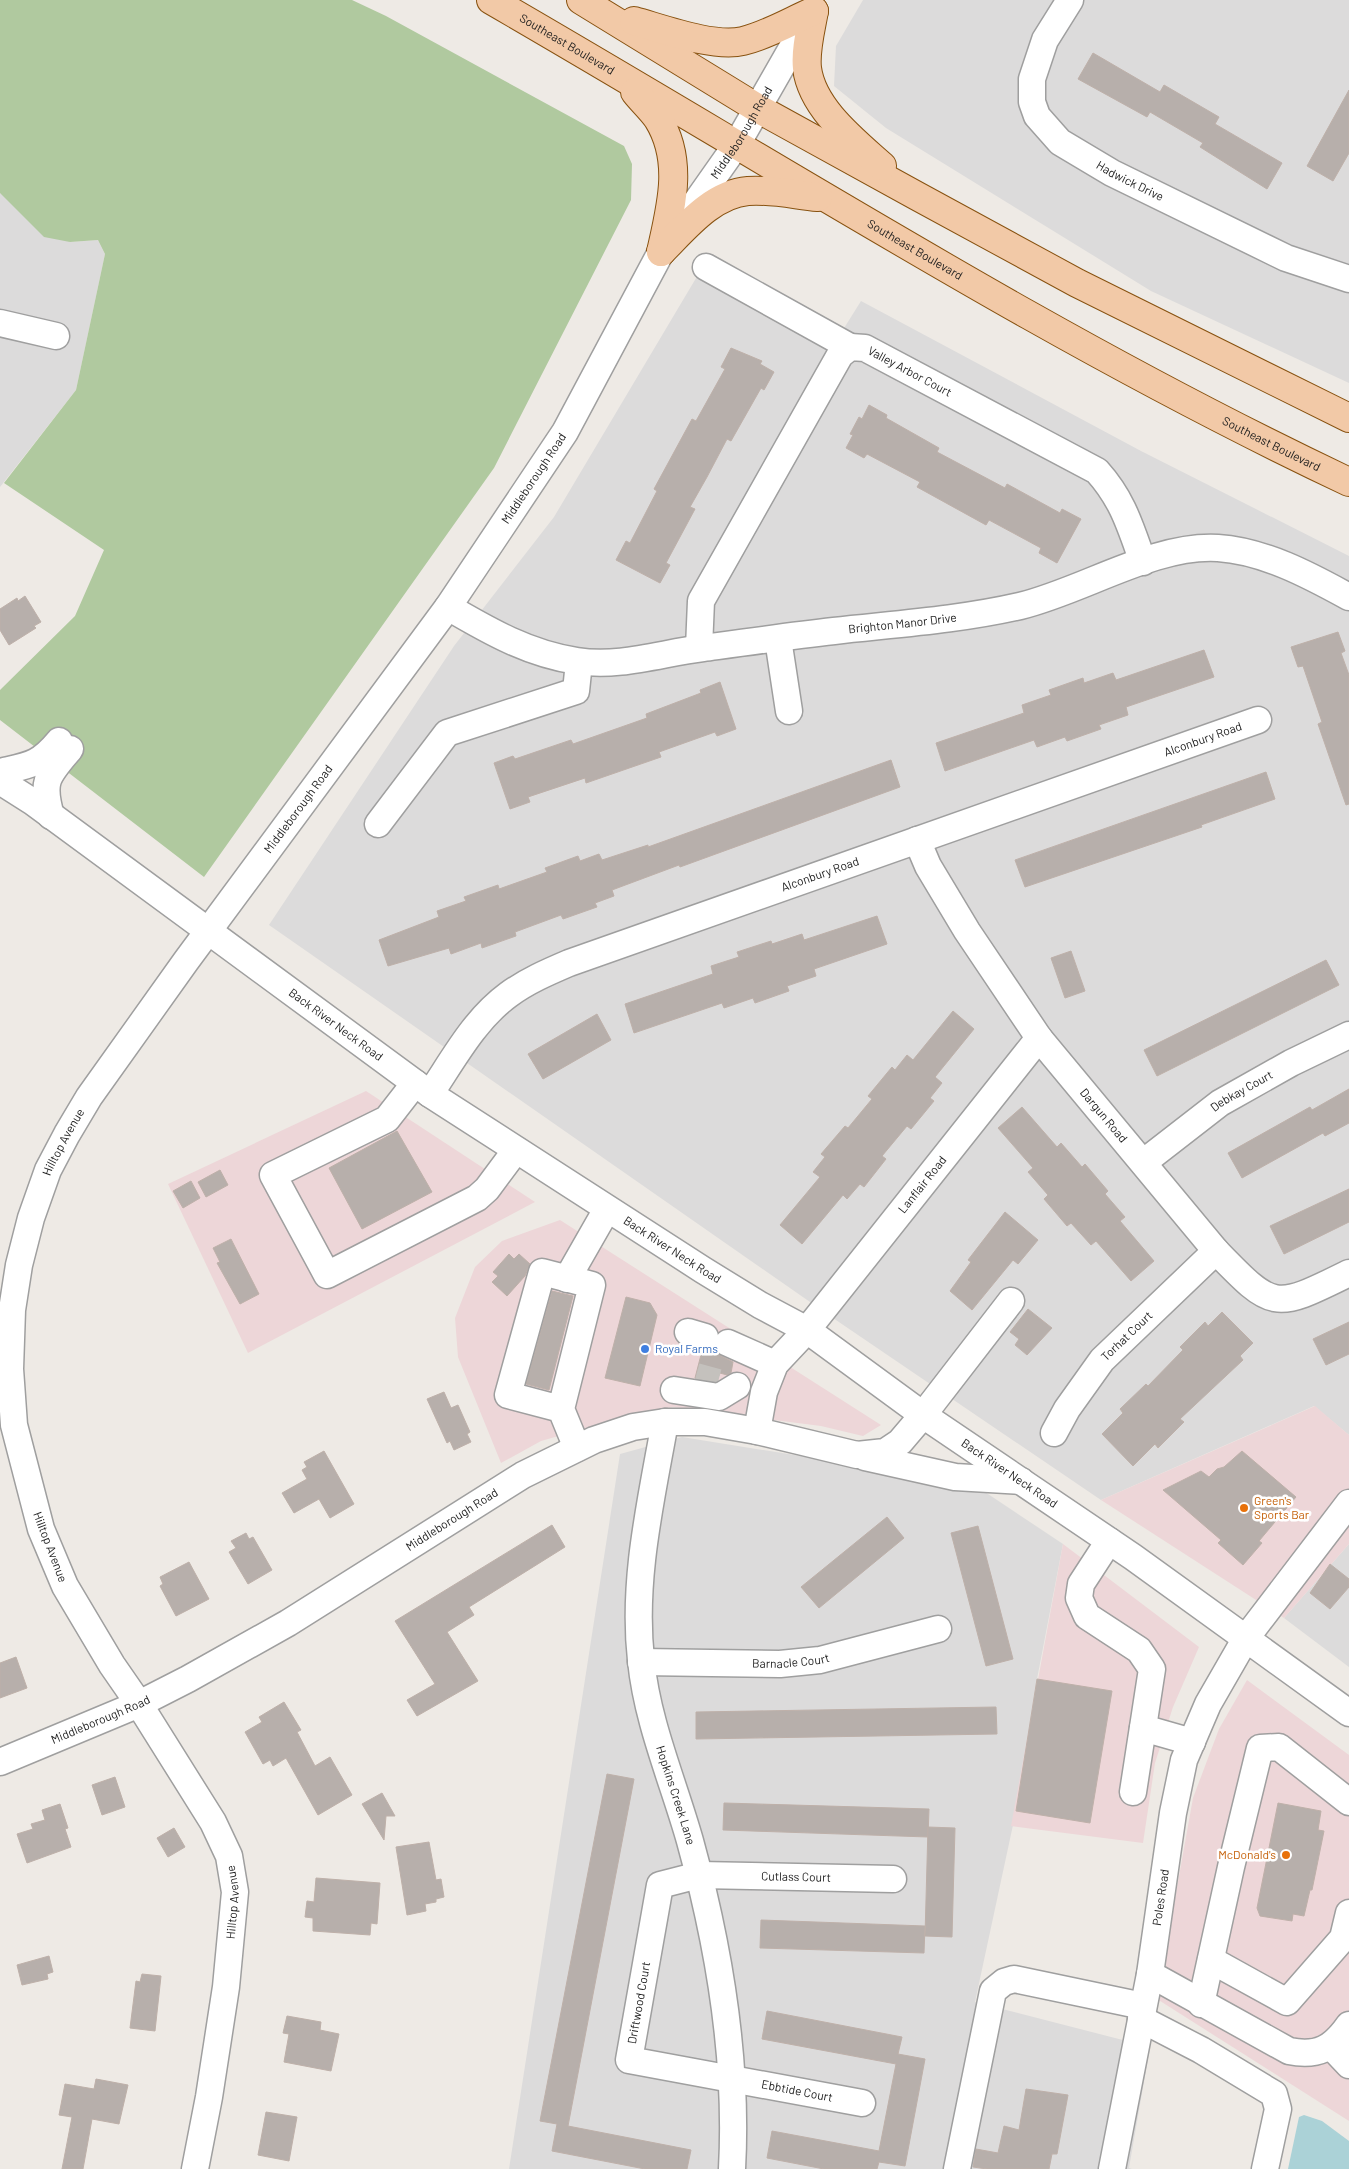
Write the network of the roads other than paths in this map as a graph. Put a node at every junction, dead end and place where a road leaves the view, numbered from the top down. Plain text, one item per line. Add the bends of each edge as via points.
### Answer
1 (492, 0) edge
2 (1070, 0) edge
3 (590, 5) edge
4 (817, 5) edge
5 (619, 74) junction
6 (757, 108) junction
7 (737, 144) junction
8 (917, 196) junction
9 (825, 198) junction
10 (661, 252) junction
11 (706, 267) dead end
12 (1348, 276) edge
13 (0, 323) edge
14 (56, 336) dead end
15 (850, 348) junction
16 (1349, 418) edge
17 (1349, 482) edge
18 (1143, 562) junction
19 (1349, 597) edge
20 (448, 606) junction
21 (778, 639) junction
22 (699, 648) junction
23 (579, 662) junction
24 (789, 711) dead end
25 (1258, 720) dead end
26 (0, 772) edge
27 (0, 780) edge
28 (51, 816) junction
29 (378, 824) dead end
30 (917, 840) junction
31 (209, 933) junction
32 (1349, 1035) edge
33 (1039, 1038) junction
34 (422, 1089) junction
35 (516, 1150) junction
36 (1144, 1162) junction
37 (607, 1209) junction
38 (1216, 1250) junction
39 (1349, 1273) edge
40 (567, 1278) junction
41 (1011, 1301) dead end
42 (807, 1330) junction
43 (707, 1337) dead end
44 (775, 1364) junction
45 (701, 1381) tunnel mouth
46 (764, 1392) junction
47 (561, 1409) junction
48 (923, 1415) junction
49 (665, 1422) junction
50 (757, 1431) junction
51 (1054, 1433) dead end
52 (577, 1448) junction
53 (857, 1455) junction
54 (1022, 1481) junction
55 (1349, 1504) edge
56 (1109, 1541) junction
57 (938, 1630) dead end
58 (1246, 1638) junction
59 (641, 1662) junction
60 (140, 1704) junction
61 (1349, 1713) edge
62 (1143, 1728) junction
63 (1192, 1742) junction
64 (0, 1762) edge
65 (1133, 1792) dead end
66 (1349, 1802) edge
67 (699, 1875) junction
68 (893, 1879) dead end
69 (1349, 1913) edge
70 (1211, 1960) junction
71 (1150, 1974) junction
72 (1202, 2004) junction
73 (1142, 2013) junction
74 (1349, 2025) edge
75 (1330, 2046) junction
76 (1349, 2065) edge
77 (731, 2078) junction
78 (862, 2103) dead end
79 (195, 2169) edge
80 (732, 2169) edge
81 (957, 2169) edge
82 (1112, 2169) edge
83 (1265, 2169) edge

1 - 5 main road, Southeast Boulevard
2 - 12 street, Hadwick Drive via 1045,40 1032,84 1032,102 1037,116 1060,142 1112,173 1286,258
3 - 4 main road via 708,40 741,41 769,32
3 - 6 main road
4 - 6 street, Middleborough Road
4 - 8 main road via 807,65 811,87 848,134
5 - 7 main road, Southeast Boulevard
5 - 10 main road via 657,118 673,161 673,200
6 - 7 street, Middleborough Road
6 - 8 main road
7 - 9 main road, Southeast Boulevard
7 - 10 street, Middleborough Road
8 - 16 main road via 1077,283
9 - 10 main road via 748,191 700,212
9 - 17 main road, Southeast Boulevard via 1084,348
10 - 20 street, Middleborough Road via 565,432
11 - 15 street
13 - 14 street
15 - 18 street, Valley Arbor Court via 864,348 1097,471 1114,489
15 - 22 street, Valley Arbor Court via 840,355 701,601
18 - 19 street, Brighton Manor Drive via 1187,550 1235,550 1314,578
18 - 21 street, Brighton Manor Drive via 1056,597 990,612
20 - 23 street, Brighton Manor Drive via 499,637
20 - 31 street, Middleborough Road
21 - 22 street, Brighton Manor Drive
21 - 24 street
22 - 23 street, Brighton Manor Drive via 633,660
23 - 29 street via 576,690 447,733
25 - 30 street, Alconbury Road
26 - 28 street via 36,763 65,745 47,781 45,795
27 - 28 street, Back River Neck Road
28 - 31 street, Back River Neck Road
30 - 33 street, Dargun Road via 928,866 967,930
30 - 34 street, Alconbury Road via 569,963 529,981 489,1012
31 - 34 street, Back River Neck Road
31 - 60 street, Hilltop Avenue via 186,961 66,1134 30,1218 12,1310 10,1369 14,1425 41,1529 65,1586 112,1665
32 - 36 street, Debkay Court via 1228,1098
33 - 36 street, Dargun Road
33 - 42 street, Lanflair Road
34 - 35 street, Back River Neck Road
34 - 35 street, Alconbury Road via 387,1119 273,1175 327,1275 477,1198
35 - 37 street, Back River Neck Road
36 - 38 street, Dargun Road
37 - 40 street
37 - 42 street, Back River Neck Road via 760,1305
38 - 39 street, Dargun Road via 1258,1293 1277,1300 1309,1293
38 - 51 street, Torhat Court via 1102,1360
40 - 47 street via 592,1285
40 - 47 street via 542,1272 508,1395
41 - 48 street, Middleborough Road
42 - 44 street, Lanflair Road
42 - 48 street, Back River Neck Road
43 - 44 street
44 - 46 street
45 - 46 street
46 - 50 street
47 - 52 street
48 - 53 street, Middleborough Road via 900,1442 884,1452
48 - 54 street, Back River Neck Road
49 - 50 street, Middleborough Road via 705,1422
49 - 52 street, Middleborough Road via 634,1427
49 - 59 street, Hopkins Creek Lane via 640,1569 638,1632
50 - 53 street, Middleborough Road
52 - 60 street, Middleborough Road via 515,1480 288,1622
53 - 54 street via 955,1477
54 - 56 street, Back River Neck Road
55 - 58 street, Poles Road
56 - 58 street, Back River Neck Road
56 - 62 street via 1081,1584 1079,1598 1087,1616 1139,1650 1152,1669
57 - 59 street, Barnacle Court via 820,1660 780,1664
58 - 61 street, Back River Neck Road
58 - 63 street, Poles Road via 1208,1704
59 - 67 street, Hopkins Creek Lane via 651,1718
60 - 64 street, Middleborough Road
60 - 79 street, Hilltop Avenue via 213,1822 229,1856 235,1892 226,1987
62 - 63 street
62 - 65 street
63 - 71 street, Poles Road via 1184,1760 1173,1813
66 - 70 street via 1279,1747 1260,1748
67 - 68 street, Cutlass Court
67 - 77 street, Hopkins Creek Lane via 721,1980
67 - 77 street, Driftwood Court via 660,1885 629,2060
69 - 70 street via 1343,1938 1287,2002
70 - 72 street
71 - 72 street
71 - 73 street, Poles Road
72 - 75 street via 1289,2051 1306,2054
73 - 81 street via 1014,1979 993,1991
73 - 82 street, Poles Road
73 - 83 street via 1274,2094 1278,2108
74 - 75 street
75 - 76 street
77 - 78 street, Ebbtide Court
77 - 80 street, Hopkins Creek Lane

